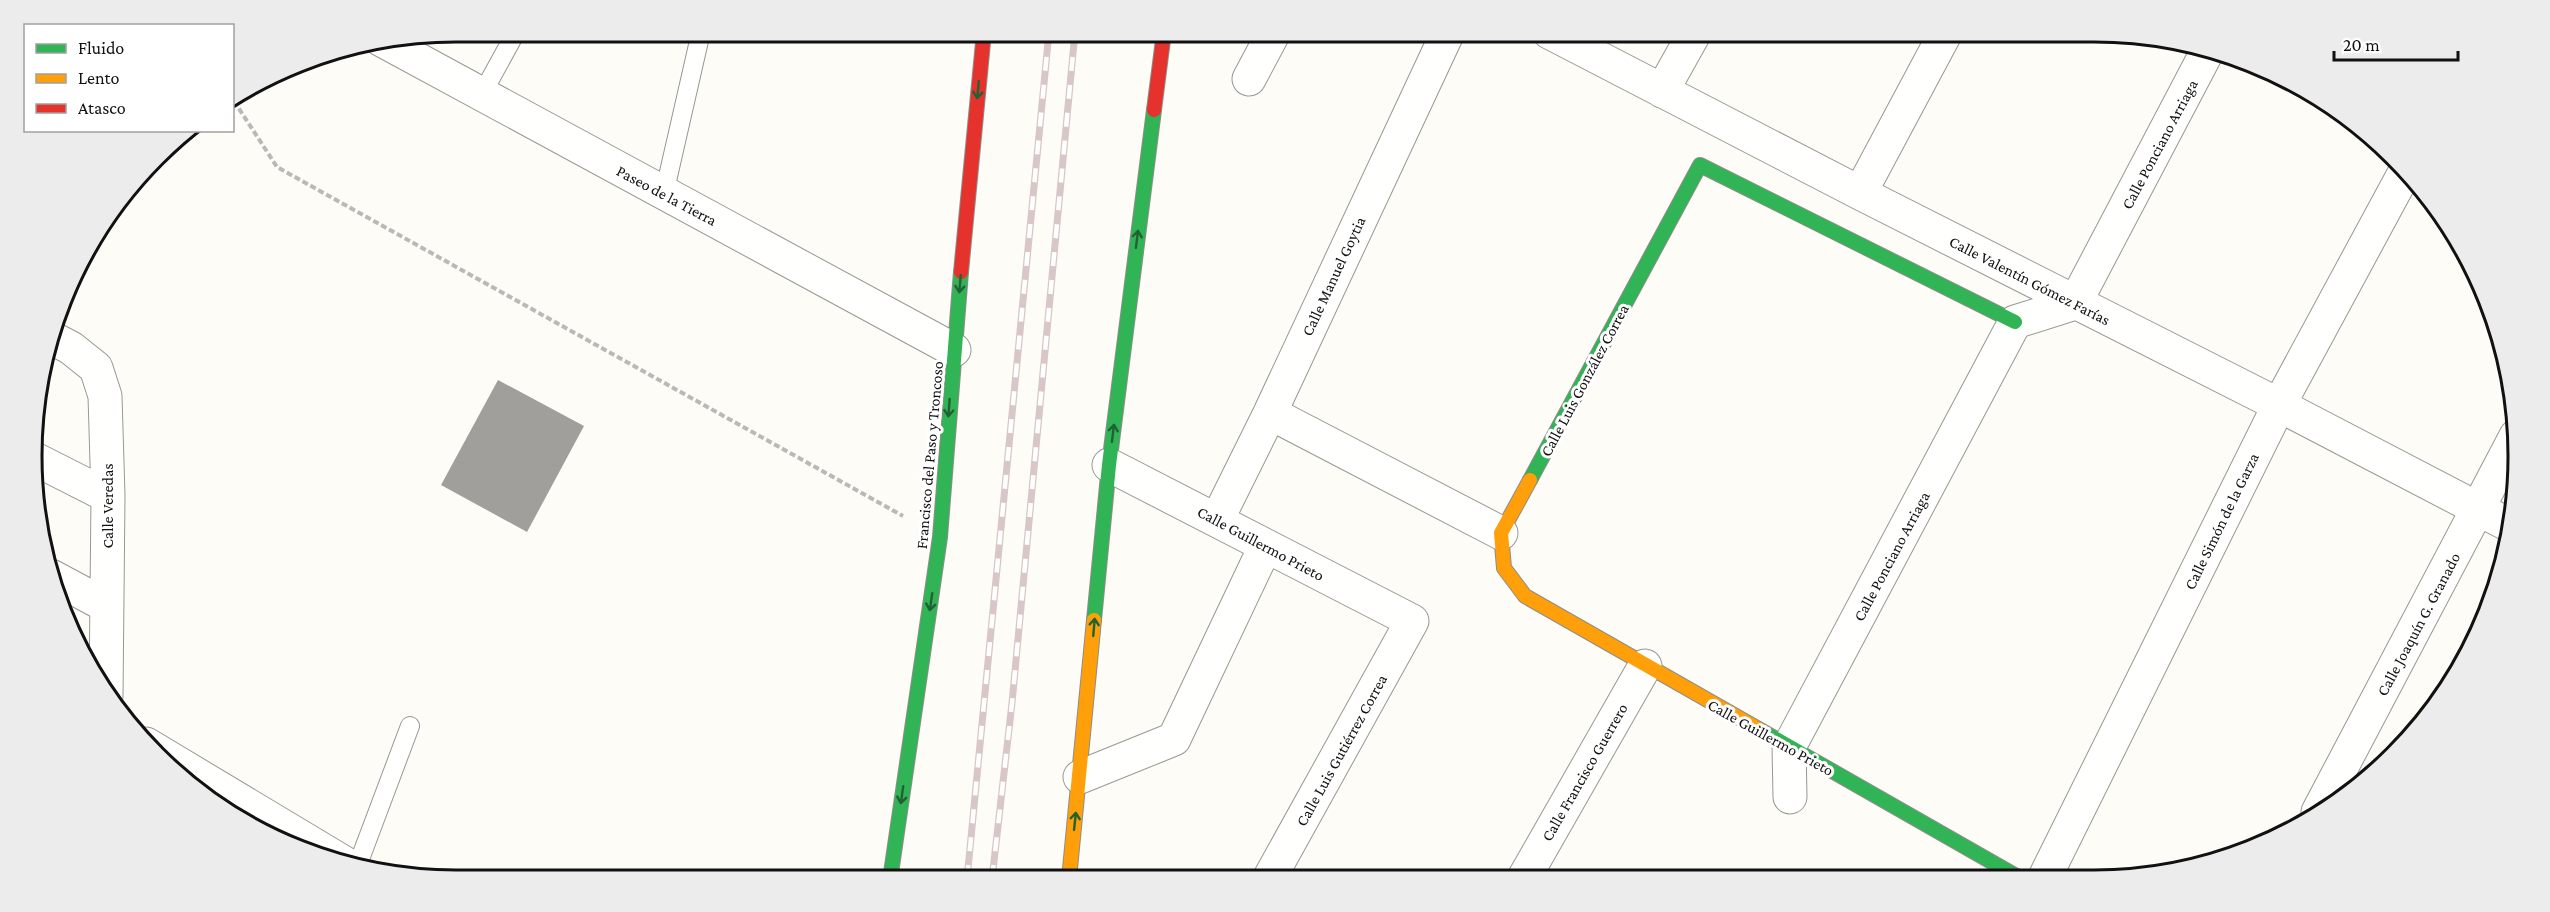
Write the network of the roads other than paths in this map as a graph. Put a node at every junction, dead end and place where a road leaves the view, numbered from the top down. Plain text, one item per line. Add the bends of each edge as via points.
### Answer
1 (511, 42) edge
2 (699, 42) edge
3 (983, 42) edge
4 (1163, 42) edge
5 (1269, 42) edge
6 (1443, 42) edge
7 (1569, 42) edge
8 (1690, 42) edge
9 (1941, 42) edge
10 (395, 47) edge
11 (2204, 57) edge
12 (1250, 79) dead end
13 (1662, 92) junction
14 (482, 94) junction
15 (2401, 179) edge
16 (664, 194) junction
17 (1860, 194) junction
18 (2075, 303) junction
19 (2015, 322) junction
20 (58, 341) edge
21 (954, 350) junction
22 (2279, 405) junction
23 (1270, 413) junction
24 (2508, 452) edge
25 (42, 463) edge
26 (1109, 465) junction
27 (108, 496) junction
28 (2478, 510) junction
29 (1217, 520) junction
30 (2502, 522) edge
31 (1501, 533) junction
32 (1265, 547) junction
33 (62, 582) edge
34 (107, 606) junction
35 (1412, 621) joint
36 (1645, 666) junction
37 (106, 677) edge
38 (410, 726) dead end
39 (1789, 747) junction
40 (188, 771) edge
41 (1080, 777) junction
42 (1790, 797) dead end
43 (2325, 800) edge
44 (278, 829) edge
45 (360, 859) edge
46 (891, 870) edge
47 (1070, 870) edge
48 (1274, 870) edge
49 (1529, 870) edge
50 (2006, 870) edge
51 (2048, 870) edge

1 - 14 lane
2 - 16 lane
3 -> 21 main road, Francisco del Paso y Troncoso
26 -> 4 main road
5 - 12 street
6 - 23 street, Calle Manuel Goytia
7 - 13 street, Calle Valentín Gómez Farías
8 - 13 street
9 - 17 street
10 - 14 street, Paseo de la Tierra
11 - 18 street, Calle Ponciano Arriaga
13 - 17 street, Calle Valentín Gómez Farías
14 - 16 street, Paseo de la Tierra
15 - 22 street, Calle Simón de la Garza
16 - 21 street, Paseo de la Tierra
17 - 18 street, Calle Valentín Gómez Farías
18 - 19 street
18 - 22 street, Calle Valentín Gómez Farías
19 - 31 main road, Calle Luis González Correa via 1700,165
19 - 39 street, Calle Ponciano Arriaga
20 - 27 street, Calle Veredas via 96,368 105,396
21 -> 46 main road, Francisco del Paso y Troncoso via 940,537
22 - 28 street, Calle Valentín Gómez Farías
22 - 51 street, Calle Simón de la Garza
23 - 29 street, Calle Manuel Goytia
23 - 31 street
24 - 28 street, Calle Joaquín G. Granado
25 - 27 street
26 - 29 street, Calle Guillermo Prieto
41 -> 26 main road
27 - 34 street, Calle Veredas
28 - 30 street, Calle Valentín Gómez Farías
28 - 43 street, Calle Joaquín G. Granado
29 - 32 street, Calle Guillermo Prieto
31 - 36 main road, Calle Guillermo Prieto via 1504,568 1525,596
32 - 35 street, Calle Guillermo Prieto
32 - 41 street via 1174,739
33 - 34 street
34 - 37 street, Calle Veredas
35 - 48 street, Calle Luis Gutiérrez Correa
36 - 39 main road, Calle Guillermo Prieto
36 - 49 street, Calle Francisco Guerrero
38 - 45 lane
39 - 42 street, Calle Ponciano Arriaga
39 - 50 main road, Calle Guillermo Prieto
40 - 44 street
47 -> 41 main road

